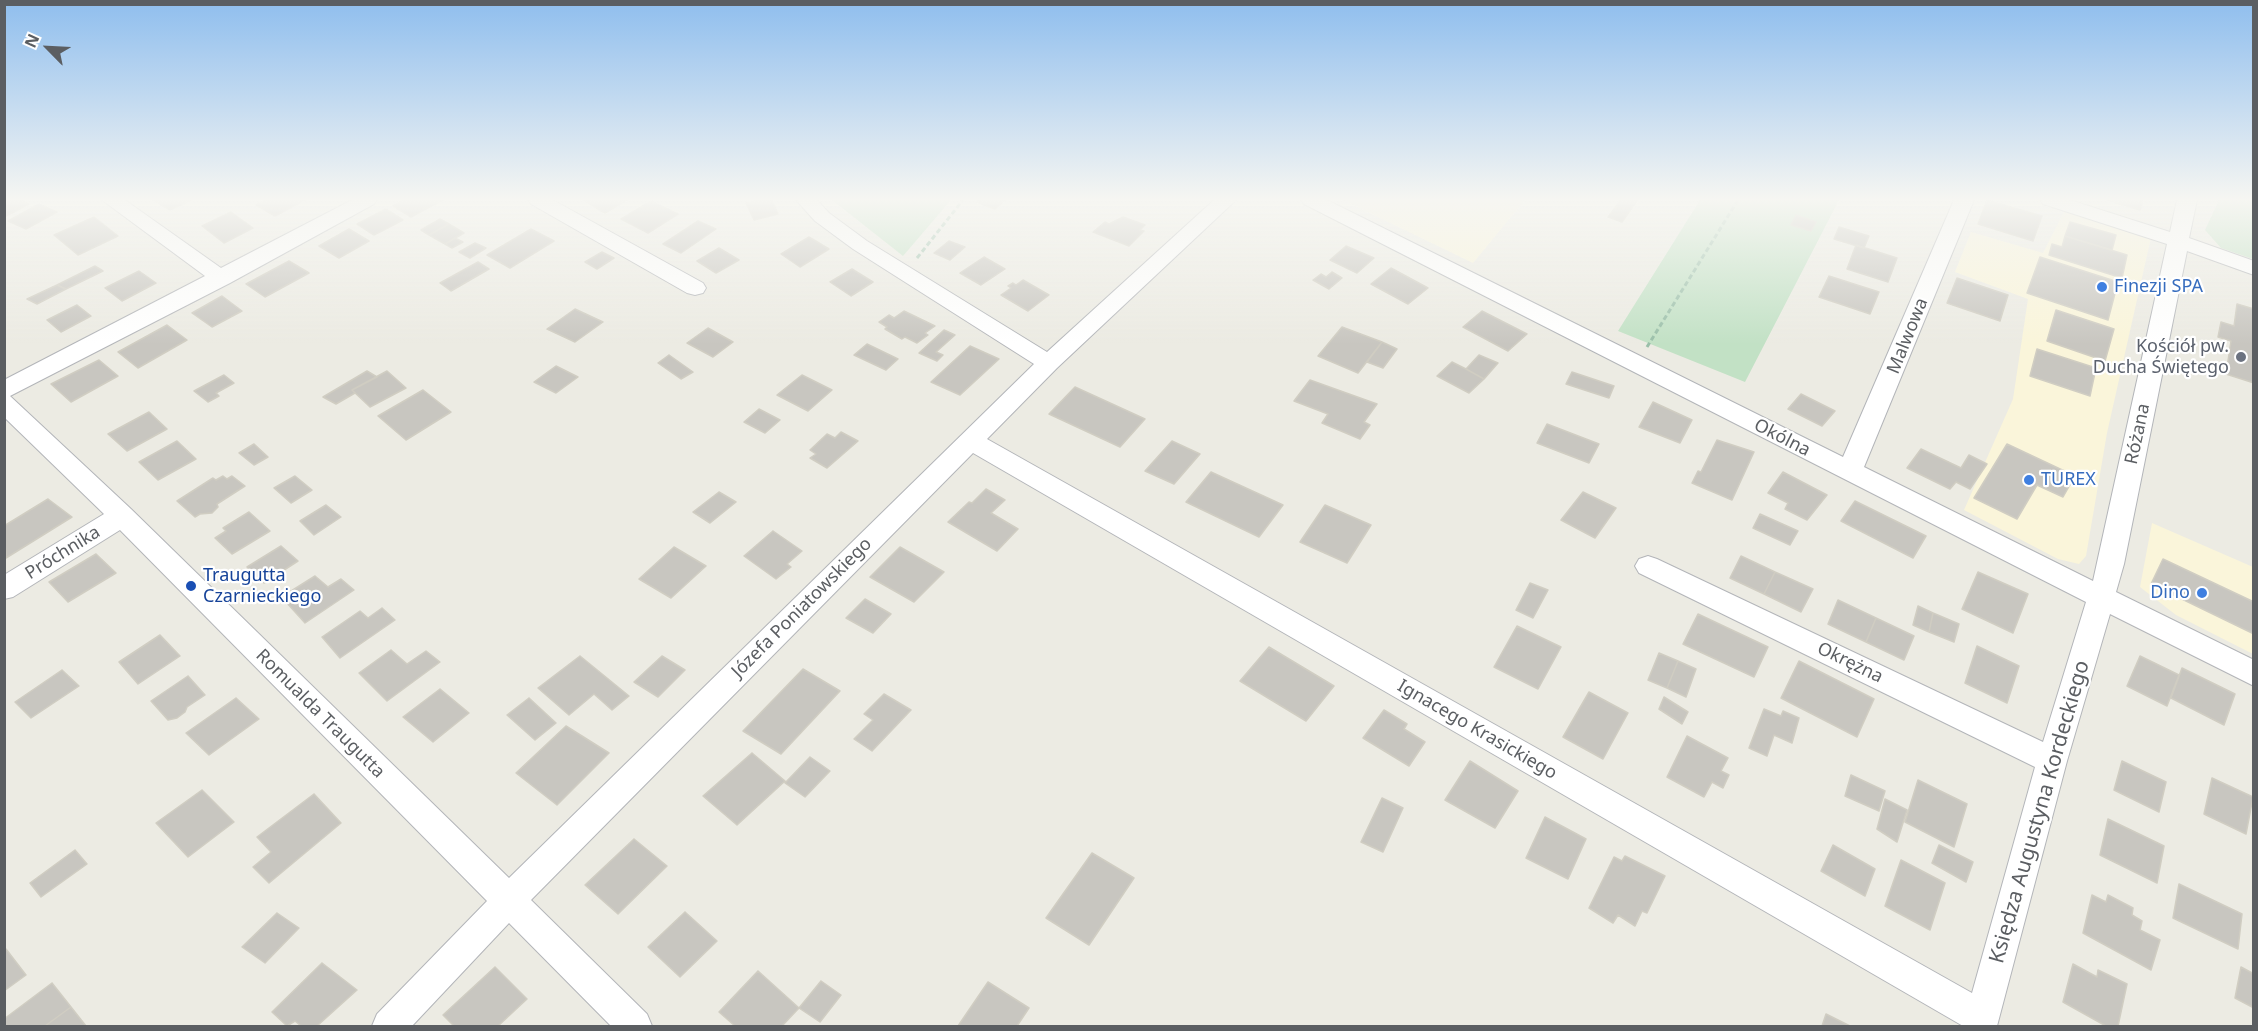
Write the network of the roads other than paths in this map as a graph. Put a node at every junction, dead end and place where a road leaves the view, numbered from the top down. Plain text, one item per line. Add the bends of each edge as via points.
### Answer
1 (180, 248) edge
2 (278, 248) edge
3 (624, 248) edge
4 (867, 248) edge
5 (1174, 248) edge
6 (1406, 248) edge
7 (1944, 248) edge
8 (2177, 248) edge
9 (2197, 248) edge
10 (2253, 269) edge
11 (222, 278) junction
12 (695, 288) dead end
13 (1049, 363) junction
14 (4, 390) edge
15 (4, 403) edge
16 (972, 441) junction
17 (1850, 472) junction
18 (122, 516) junction
19 (1648, 566) dead end
20 (4, 589) edge
21 (2101, 597) junction
22 (2253, 674) edge
23 (2052, 761) junction
24 (508, 902) junction
25 (1981, 1022) edge
26 (388, 1026) edge
27 (635, 1026) edge

1 - 11 street
2 - 11 street
3 - 12 street
4 - 13 street
5 - 13 street, Józefa Poniatowskiego
6 - 17 street, Okólna
7 - 17 street, Malwowa
8 - 21 street, Różana
9 - 10 street
11 - 14 street
13 - 16 street, Józefa Poniatowskiego
15 - 18 street, Romualda Traugutta
16 - 24 street, Józefa Poniatowskiego
16 - 25 street, Ignacego Krasickiego
17 - 21 street, Okólna
18 - 20 street, Próchnika
18 - 24 street, Romualda Traugutta
19 - 23 street, Okrężna
21 - 22 street, Okólna
21 - 23 street, Księdza Augustyna Kordeckiego
23 - 25 street, Księdza Augustyna Kordeckiego
24 - 26 street, Józefa Poniatowskiego
24 - 27 street, Romualda Traugutta

